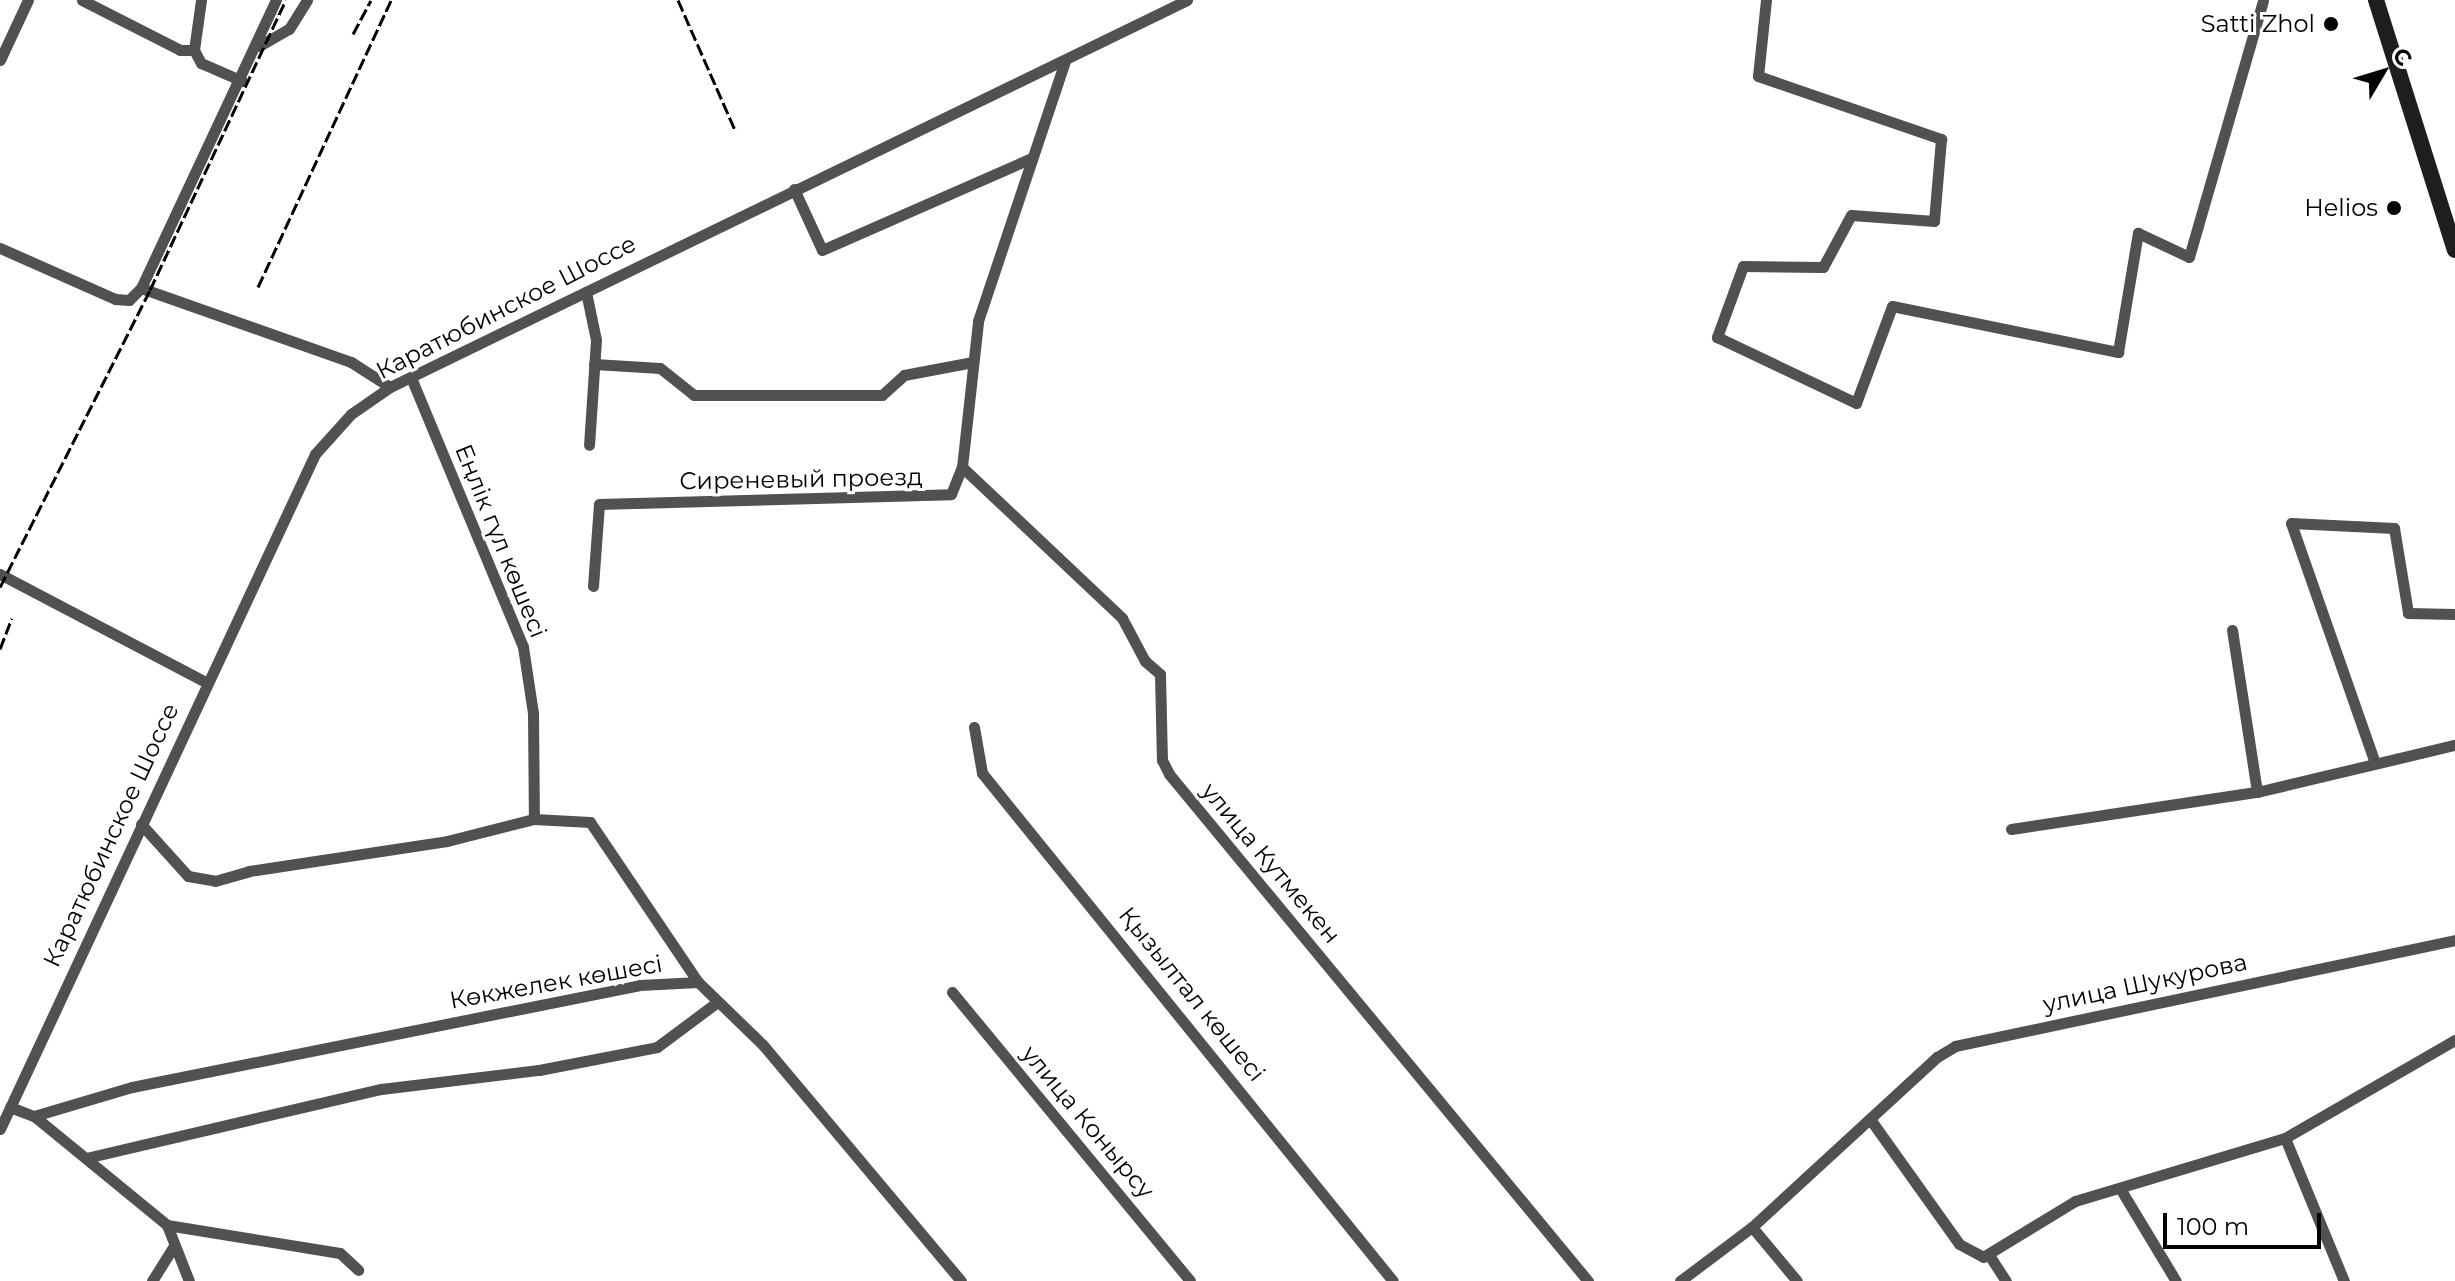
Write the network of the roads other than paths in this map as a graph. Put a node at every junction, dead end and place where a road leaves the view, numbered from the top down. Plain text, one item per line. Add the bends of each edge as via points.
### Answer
1 (28, 0) edge
2 (82, 0) edge
3 (201, 0) edge
4 (276, 0) edge
5 (307, 0) edge
6 (1187, 0) edge
7 (1766, 0) edge
8 (2263, 0) edge
9 (2376, 0) edge
10 (259, 46) junction
11 (194, 50) junction
12 (0, 60) edge
13 (1065, 61) junction
14 (242, 81) junction
15 (1032, 158) junction
16 (794, 189) junction
17 (0, 248) edge
18 (2455, 250) edge
19 (141, 288) junction
20 (586, 292) junction
21 (973, 362) junction
22 (594, 364) junction
23 (412, 380) junction
24 (390, 387) junction
25 (589, 445) dead end
26 (962, 467) junction
27 (0, 574) edge
28 (593, 586) dead end
29 (2455, 614) edge
30 (2232, 630) dead end
31 (206, 682) junction
32 (974, 727) dead end
33 (2455, 745) edge
34 (2375, 763) junction
35 (2257, 792) junction
36 (534, 819) junction
37 (141, 824) junction
38 (2011, 829) dead end
39 (2455, 940) edge
40 (698, 982) junction
41 (952, 992) dead end
42 (716, 1003) junction
43 (2455, 1040) edge
44 (10, 1107) junction
45 (34, 1116) junction
46 (1870, 1119) junction
47 (0, 1129) edge
48 (2285, 1138) junction
49 (86, 1158) junction
50 (2121, 1190) junction
51 (167, 1225) junction
52 (1752, 1227) junction
53 (173, 1248) junction
54 (1989, 1255) junction
55 (358, 1270) dead end
56 (152, 1281) edge
57 (189, 1281) edge
58 (961, 1281) edge
59 (1190, 1281) edge
60 (1393, 1281) edge
61 (1588, 1281) edge
62 (1680, 1281) edge
63 (1797, 1281) edge
64 (2006, 1281) edge
65 (2176, 1281) edge
66 (2344, 1281) edge

1 - 12 street
2 - 11 street via 180,50
3 - 11 street
4 - 10 street
5 - 10 street via 289,29
6 - 13 street, Каратюбинское Шоссе
7 - 8 street via 1758,76 1941,139 1934,221 1851,215 1823,267 1743,266 1717,337 1856,403 1892,306 2118,352 2138,233 2189,257
9 - 18 main road
10 - 14 street
11 - 14 street via 201,63
13 - 15 street, Сиреневый проезд
13 - 16 street, Каратюбинское Шоссе
14 - 19 street
15 - 16 street via 822,250
15 - 21 street, Сиреневый проезд via 978,321
16 - 20 street, Каратюбинское Шоссе
17 - 19 street via 115,299 129,300
19 - 24 street via 351,362
20 - 22 street via 596,340
20 - 23 street, Каратюбинское Шоссе
21 - 22 street via 904,375 882,395 694,395 660,368
21 - 26 street, Сиреневый проезд
22 - 25 street
23 - 24 street, Каратюбинское Шоссе
23 - 36 street, Еңлік гүл көшесі via 523,647 533,713
24 - 31 street, Каратюбинское Шоссе via 351,414 315,454
26 - 28 street, Сиреневый проезд via 955,488 944,498 599,504
26 - 61 street, улица Кутмекен via 1122,618 1145,661 1160,674 1162,760 1169,774
27 - 31 street
29 - 34 street via 2408,613 2394,528 2291,523
30 - 35 street
31 - 37 street, Каратюбинское Шоссе
32 - 60 street, Қызылтал көшесі via 982,773
33 - 34 street
34 - 35 street
35 - 38 street
36 - 37 street via 447,841 249,871 215,881 188,876
36 - 40 street via 590,822
37 - 44 street, Каратюбинское Шоссе
39 - 46 street, улица Шукурова via 1955,1046
40 - 42 street, Көкжелек көшесі
40 - 45 street, Көкжелек көшесі via 640,985 162,1081
41 - 59 street, улица Конырсу
42 - 49 street via 657,1047 539,1070 381,1089
42 - 58 street, Көкжелек көшесі via 763,1045
43 - 48 street
44 - 45 street
44 - 47 street, Каратюбинское Шоссе
45 - 49 street
46 - 52 street, улица Шукурова
46 - 54 street via 1959,1244 1978,1256
48 - 50 street
48 - 66 street
49 - 51 street
50 - 54 street via 2075,1201
50 - 65 street
51 - 53 street
51 - 55 street via 340,1253
52 - 62 street, улица Шукурова
52 - 63 street
53 - 56 street
53 - 57 street
54 - 64 street

